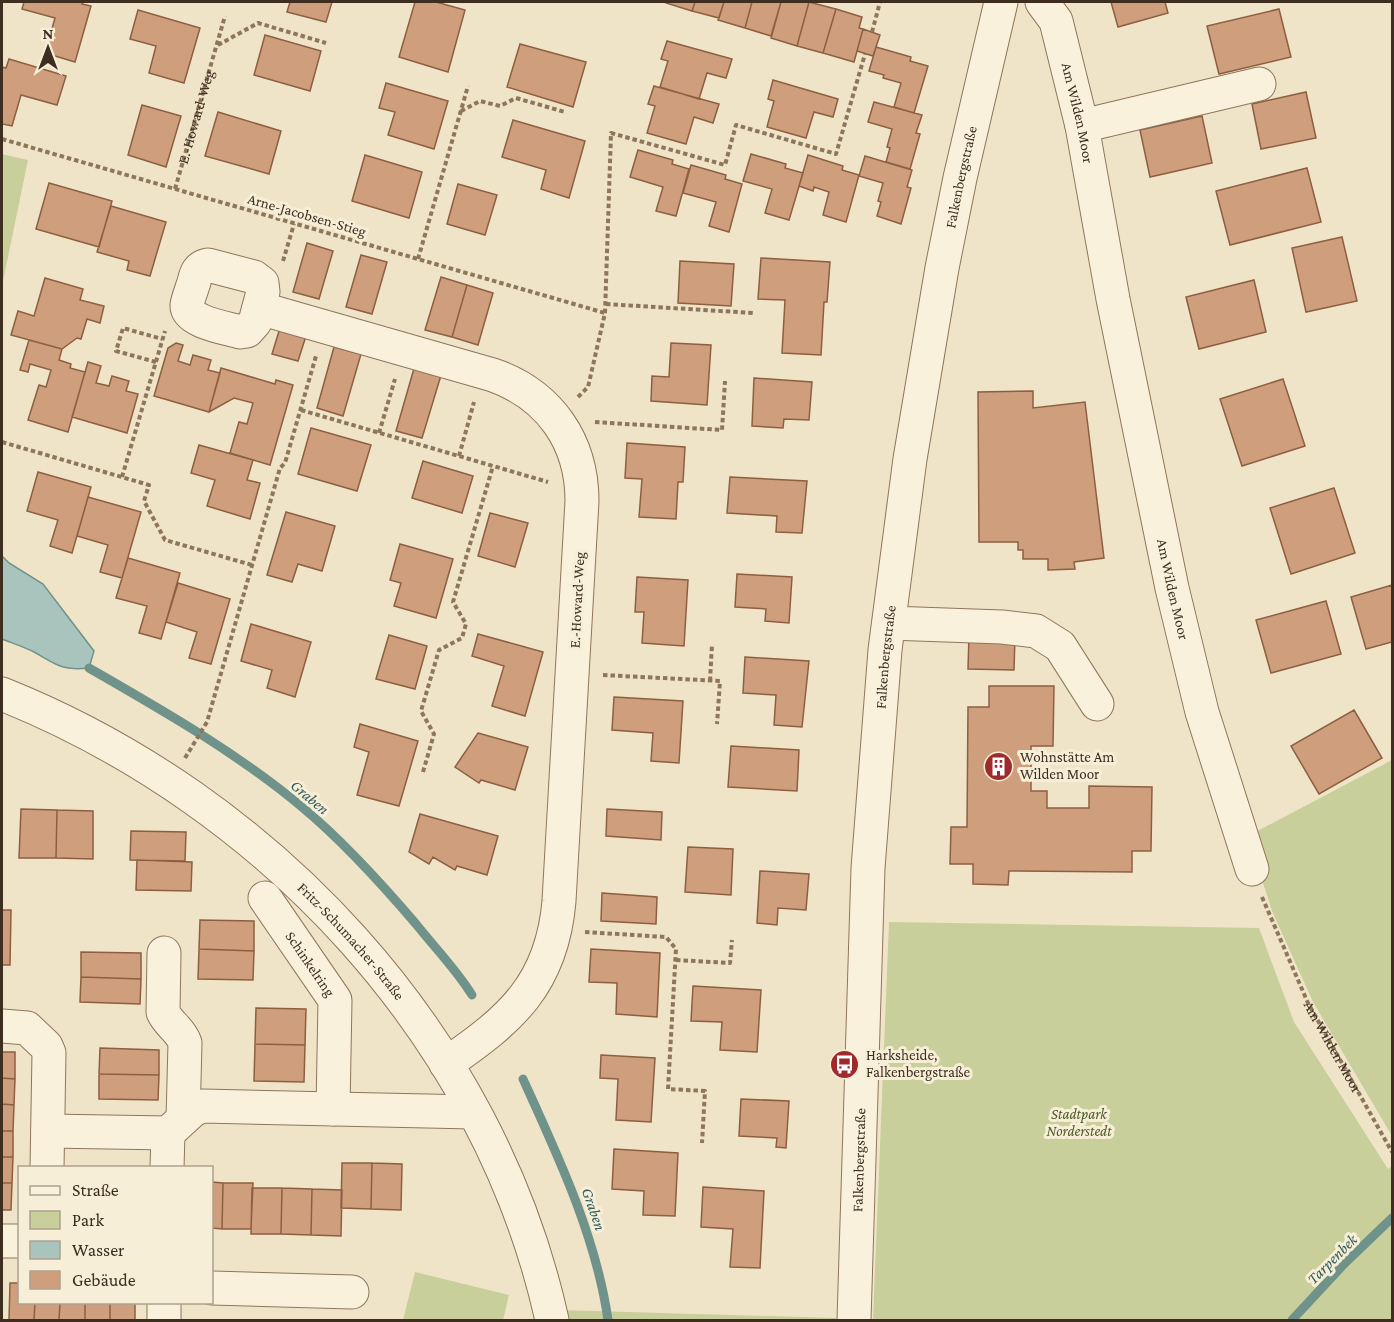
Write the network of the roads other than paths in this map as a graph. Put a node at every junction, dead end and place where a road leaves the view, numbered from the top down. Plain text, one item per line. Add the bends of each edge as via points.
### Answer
1 (1001, 2) edge
2 (1042, 2) edge
3 (1258, 84) dead end
4 (1082, 126) junction
5 (259, 308) junction
6 (889, 623) junction
7 (2, 694) edge
8 (1097, 704) dead end
9 (1252, 869) road end
10 (265, 898) dead end
11 (164, 953) dead end
12 (2, 1026) edge
13 (446, 1065) junction
14 (333, 1109) junction
15 (473, 1112) junction
16 (176, 1126) junction
17 (48, 1131) junction
18 (47, 1166) edge
19 (168, 1166) edge
20 (2, 1241) edge
21 (18, 1241) edge
22 (213, 1288) edge
23 (352, 1292) dead end
24 (164, 1304) edge
25 (164, 1320) edge
26 (552, 1320) edge
27 (854, 1320) edge

1 - 6 street, Falkenbergstraße via 942,268 910,459
2 - 4 street, Am Wilden Moor via 1056,21
3 - 4 street
4 - 9 street, Am Wilden Moor via 1175,599 1202,712
5 - 5 street via 264,289 258,279 208,265 196,275 187,305 197,320 242,332 253,326
5 - 13 street, E.-Howard-Weg via 504,379 542,402 557,419 580,468 572,673 554,930 543,965 521,1002 490,1034
6 - 8 street via 1036,631 1060,646
6 - 27 street, Falkenbergstraße via 868,868
7 - 13 street, Fritz-Schumacher-Straße via 81,729 131,757 198,800 270,857 352,938 389,982
10 - 14 street, Schinkelring via 335,1000
11 - 16 street via 163,1012 184,1043
12 - 17 street via 27,1028 48,1051
13 - 15 street, Fritz-Schumacher-Straße
14 - 15 street
14 - 16 street via 203,1106 195,1108
15 - 26 street, Fritz-Schumacher-Straße via 521,1214
16 - 17 street
16 - 19 street
17 - 18 street
20 - 21 street
22 - 23 street
24 - 25 street

